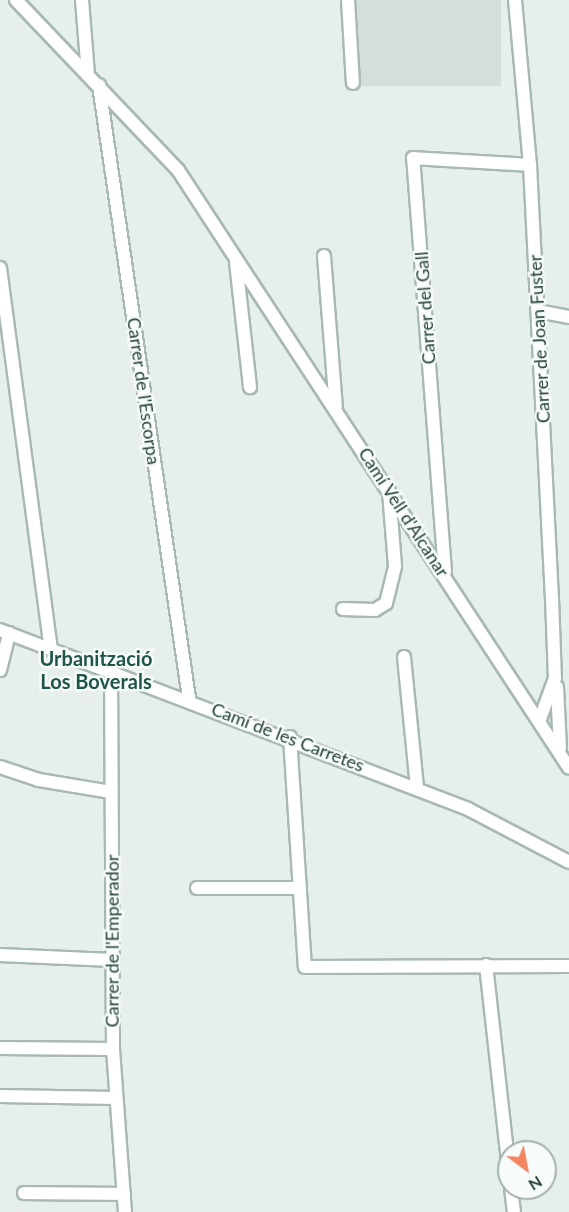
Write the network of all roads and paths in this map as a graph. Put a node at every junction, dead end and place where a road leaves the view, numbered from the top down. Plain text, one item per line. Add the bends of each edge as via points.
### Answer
1 (15, 0) edge
2 (82, 0) edge
3 (348, 0) edge
4 (515, 0) edge
5 (88, 75) junction
6 (353, 83) dead end
7 (99, 85) junction
8 (530, 165) junction
9 (324, 256) dead end
10 (236, 258) junction
11 (0, 268) edge
12 (538, 311) junction
13 (569, 317) edge
14 (250, 387) dead end
15 (336, 410) junction
16 (389, 490) junction
17 (445, 575) junction
18 (343, 609) dead end
19 (5, 631) edge
20 (51, 648) junction
21 (404, 657) dead end
22 (111, 669) junction
23 (0, 670) edge
24 (555, 678) junction
25 (189, 698) junction
26 (559, 704) junction
27 (531, 705) junction
28 (542, 721) junction
29 (290, 737) junction
30 (560, 749) junction
31 (0, 767) edge
32 (569, 768) edge
33 (417, 788) junction
34 (111, 792) junction
35 (569, 862) edge
36 (197, 888) dead end
37 (300, 888) junction
38 (0, 955) edge
39 (112, 960) junction
40 (486, 965) junction
41 (569, 966) edge
42 (0, 1048) edge
43 (113, 1049) junction
44 (0, 1096) edge
45 (116, 1098) junction
46 (505, 1140) edge
47 (24, 1193) dead end
48 (123, 1194) junction
49 (125, 1212) edge

1 - 5 street, Camí Vell d'Alcanar
2 - 5 street
3 - 6 street
4 - 8 street, Carrer de Joan Fuster
5 - 7 street, Camí Vell d'Alcanar
7 - 10 street, Camí Vell d'Alcanar via 178,170
7 - 25 street, Carrer de l'Escorpa
8 - 12 street, Carrer de Joan Fuster
8 - 17 street, Carrer del Gall via 413,158
9 - 15 street
10 - 14 street, Camí Vell d'Alcanar
10 - 15 street, Camí Vell d'Alcanar
11 - 20 street
12 - 13 street
12 - 24 street, Carrer de Joan Fuster
15 - 16 street, Camí Vell d'Alcanar
16 - 17 street, Camí Vell d'Alcanar
16 - 18 street via 395,566 386,603 375,610
17 - 27 street, Camí Vell d'Alcanar
19 - 20 street, Camí de les Carretes
19 - 23 street
20 - 22 street, Camí de les Carretes
21 - 33 street
22 - 25 street, Camí de les Carretes
22 - 34 street, Carrer de l'Emperador
24 - 26 street, Carrer de Joan Fuster
24 - 27 street via 540,704
24 - 28 street, Carrer de Joan Fuster
25 - 29 street, Camí de les Carretes
26 - 28 street
26 - 30 street, Carrer de Joan Fuster
27 - 28 street, Camí Vell d'Alcanar
28 - 30 street, Camí Vell d'Alcanar
29 - 33 street, Camí de les Carretes
29 - 37 street
30 - 32 street, Camí Vell d'Alcanar
31 - 34 street via 39,780
33 - 35 street, Camí de les Carretes
34 - 39 street, Carrer de l'Emperador
36 - 37 street
37 - 40 street via 305,966
38 - 39 street
39 - 43 street, Carrer de l'Emperador
40 - 41 street
40 - 46 street
42 - 43 street
43 - 45 street, Carrer de l'Emperador
44 - 45 street
45 - 48 street, Carrer de l'Emperador
47 - 48 street
48 - 49 street, Carrer de l'Emperador

